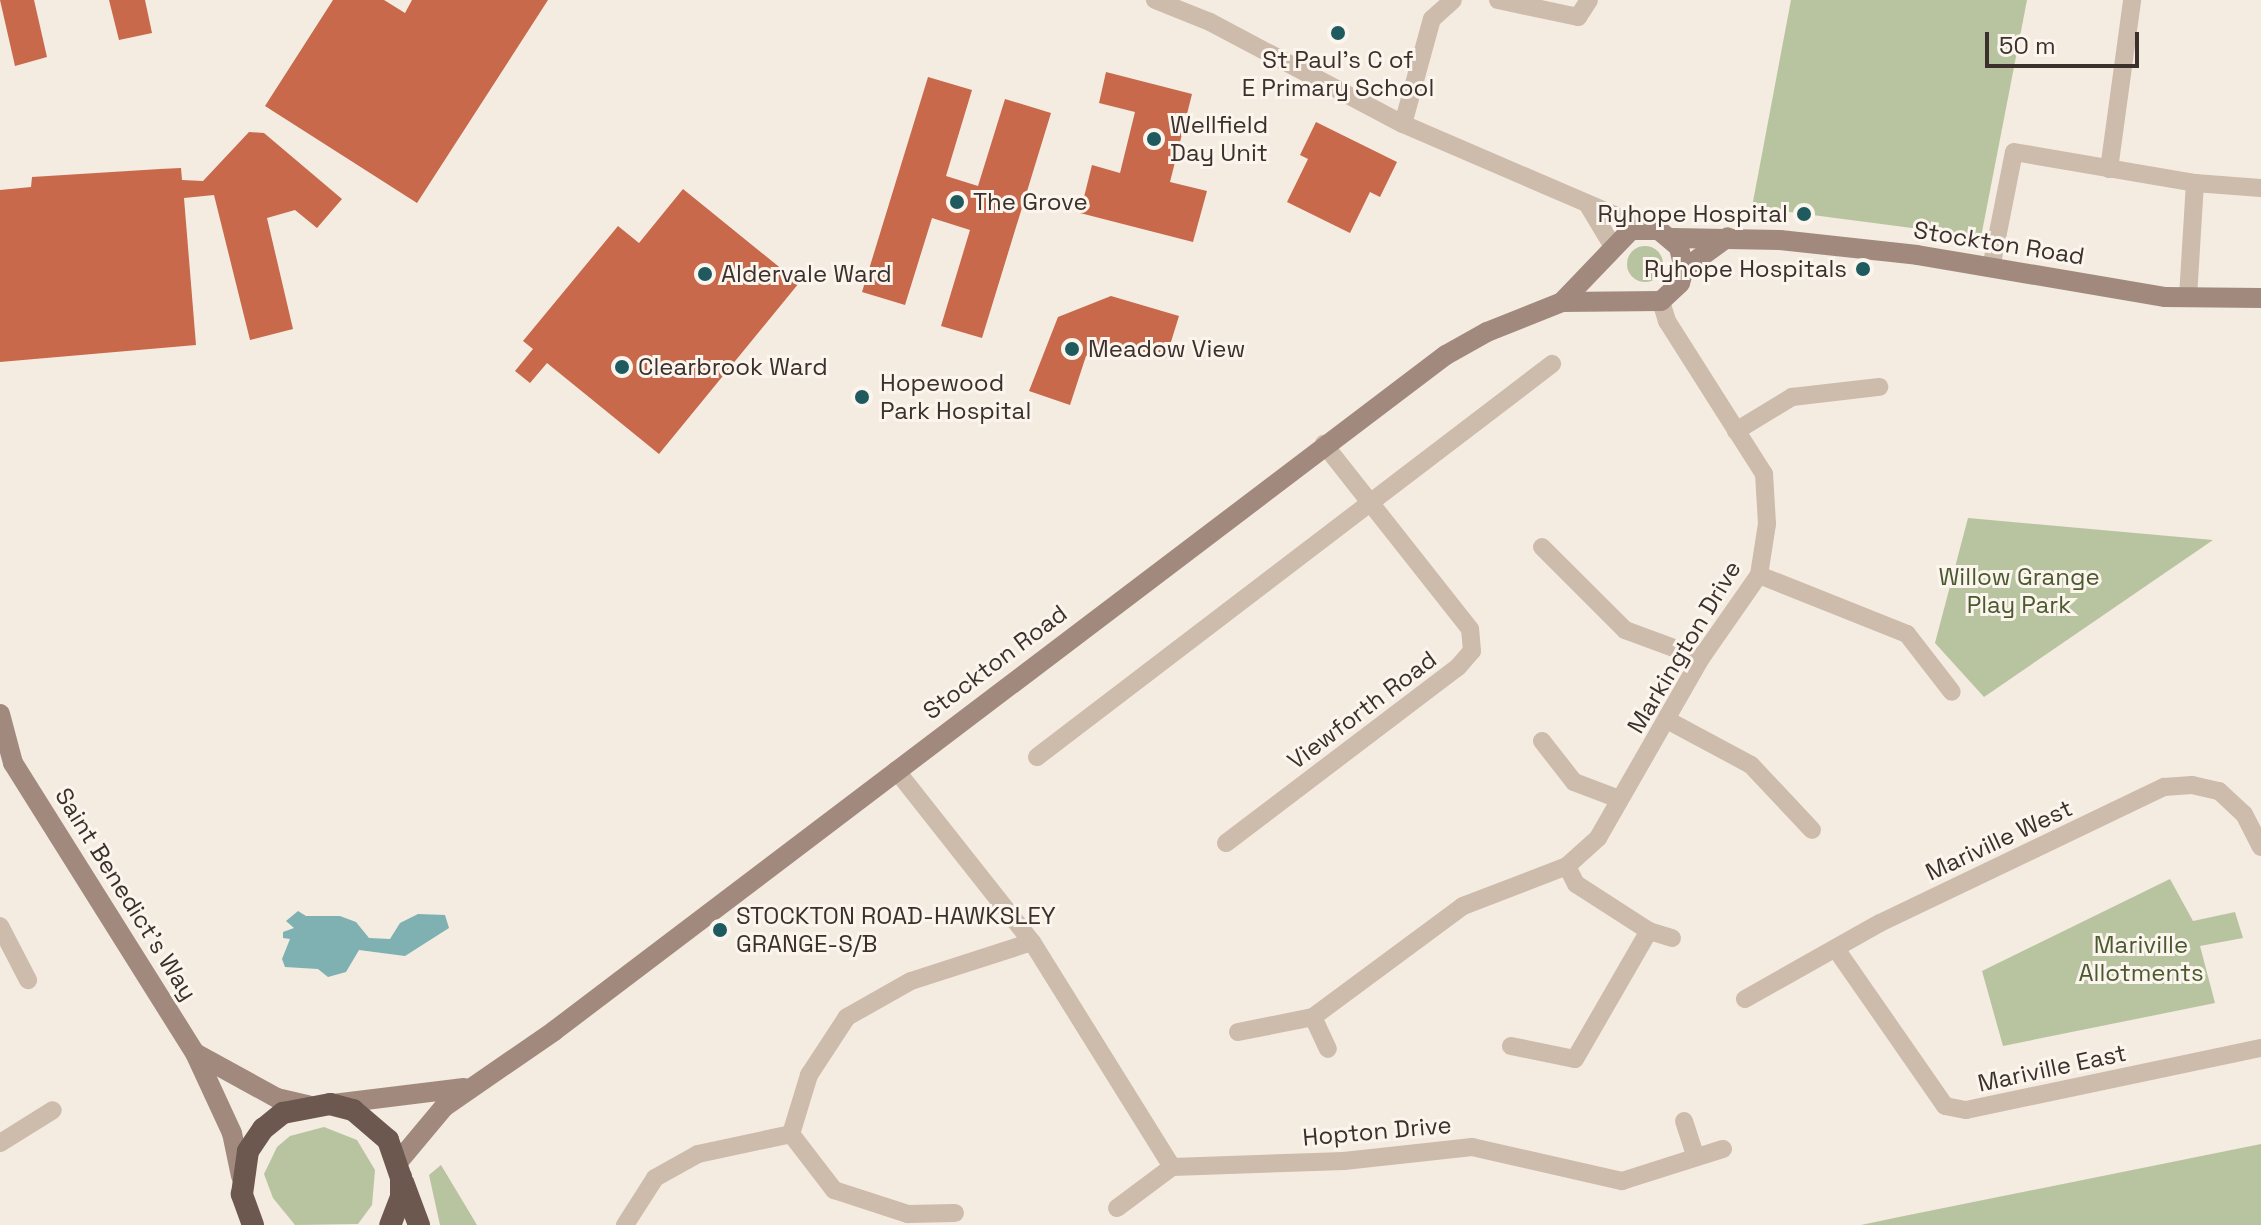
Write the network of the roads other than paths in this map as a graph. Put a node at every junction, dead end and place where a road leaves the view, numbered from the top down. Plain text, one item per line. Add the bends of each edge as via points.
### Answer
1 (1155, 0) edge
2 (1453, 0) edge
3 (1498, 0) edge
4 (1589, 0) edge
5 (2132, 0) edge
6 (1403, 124) junction
7 (2109, 169) junction
8 (2195, 183) junction
9 (2261, 188) edge
10 (1573, 194) junction
11 (1642, 227) junction
12 (1728, 237) junction
13 (1673, 238) junction
14 (1610, 251) junction
15 (1991, 268) junction
16 (1684, 269) junction
17 (2188, 297) junction
18 (2261, 298) edge
19 (1661, 301) junction
20 (1562, 302) junction
21 (1633, 302) junction
22 (1552, 364) dead end
23 (1879, 387) dead end
24 (1736, 431) junction
25 (1324, 444) junction
26 (1372, 503) junction
27 (1542, 547) dead end
28 (1759, 575) junction
29 (1701, 658) junction
30 (1952, 692) dead end
31 (0, 714) edge
32 (1669, 721) junction
33 (1542, 741) dead end
34 (1037, 757) dead end
35 (6, 759) edge
36 (896, 770) junction
37 (1619, 799) junction
38 (1812, 830) dead end
39 (1226, 843) dead end
40 (2261, 847) edge
41 (1567, 866) junction
42 (1649, 931) junction
43 (2, 933) edge
44 (1672, 938) dead end
45 (1032, 942) junction
46 (1836, 949) junction
47 (28, 980) dead end
48 (1745, 999) dead end
49 (1313, 1017) junction
50 (1238, 1032) dead end
51 (1511, 1046) dead end
52 (2261, 1048) edge
53 (1328, 1049) dead end
54 (195, 1053) junction
55 (472, 1086) junction
56 (319, 1105) junction
57 (53, 1110) dead end
58 (1684, 1121) dead end
59 (791, 1134) junction
60 (0, 1143) edge
61 (1723, 1149) dead end
62 (1696, 1157) junction
63 (1172, 1167) junction
64 (400, 1170) junction
65 (241, 1176) junction
66 (1117, 1208) dead end
67 (955, 1213) dead end
68 (907, 1219) edge
69 (248, 1221) edge
70 (390, 1225) edge
71 (419, 1225) edge
72 (625, 1225) edge

1 - 6 street via 1210,22
2 - 6 street via 1432,19
3 - 4 street via 1578,17
5 - 7 street
6 - 10 street
7 - 8 street
7 - 15 street via 2014,152
8 - 9 street
8 - 17 street
10 - 11 street
10 - 14 street via 1591,207
11 - 13 main road, Stockton Road
11 - 14 main road, Stockton Road
12 - 13 main road, Stockton Road
12 - 15 main road, Stockton Road
12 - 16 main road
13 - 16 main road
14 - 20 main road, Stockton Road
14 - 21 main road via 1612,284
15 - 17 main road, Stockton Road
16 - 19 main road via 1672,294
17 - 18 main road, Stockton Road
19 - 21 main road, Stockton Road
19 - 24 street, Markington Drive via 1667,321
20 - 21 main road, Stockton Road
20 - 25 main road, Stockton Road via 1446,355
22 - 26 street
23 - 24 street via 1792,397
24 - 28 street, Markington Drive via 1764,474 1767,524
25 - 26 street, Viewforth Road
25 - 36 main road, Stockton Road
26 - 34 street
26 - 39 street, Viewforth Road via 1470,629 1472,651
27 - 29 street via 1625,630
28 - 29 street, Markington Drive
28 - 30 street via 1907,634
29 - 32 street, Markington Drive
31 - 35 main road, Saint Benedict's Way
32 - 37 street, Markington Drive
32 - 38 street via 1751,765
33 - 37 street via 1574,782
35 - 54 main road, Saint Benedict's Way
36 - 45 street
36 - 55 main road, Stockton Road via 554,1031
37 - 41 street, Markington Drive via 1598,838
40 - 46 street, Mariville West via 2244,814 2219,791 2192,785 2164,787 1909,908
41 - 42 street via 1576,884
41 - 49 street, Markington Drive via 1463,906
42 - 44 street
42 - 51 street via 1575,1059
43 - 47 street
45 - 59 street via 911,981 847,1017 809,1075
45 - 63 street
46 - 48 street, Mariville West
46 - 52 street, Mariville East via 1945,1106 1966,1110
49 - 50 street, Markington Drive
49 - 53 street
54 - 56 main road, Saint Benedict's Way via 277,1098
54 - 65 main road, Saint Benedict's Way via 232,1133
55 - 56 main road, Stockton Road
55 - 64 main road, Stockton Road via 419,1133
56 - 64 highway via 373,1123
56 - 65 highway, Stockton Road via 283,1113 263,1129 248,1151
57 - 60 street
58 - 62 street
59 - 68 street via 834,1190
59 - 72 street via 687,1160 655,1178
61 - 62 street, Hopton Drive
62 - 63 street, Hopton Drive via 1622,1181 1472,1147 1344,1161
63 - 66 street
64 - 70 highway, Stockton Road via 401,1197
64 - 71 highway
65 - 69 highway
67 - 68 street

